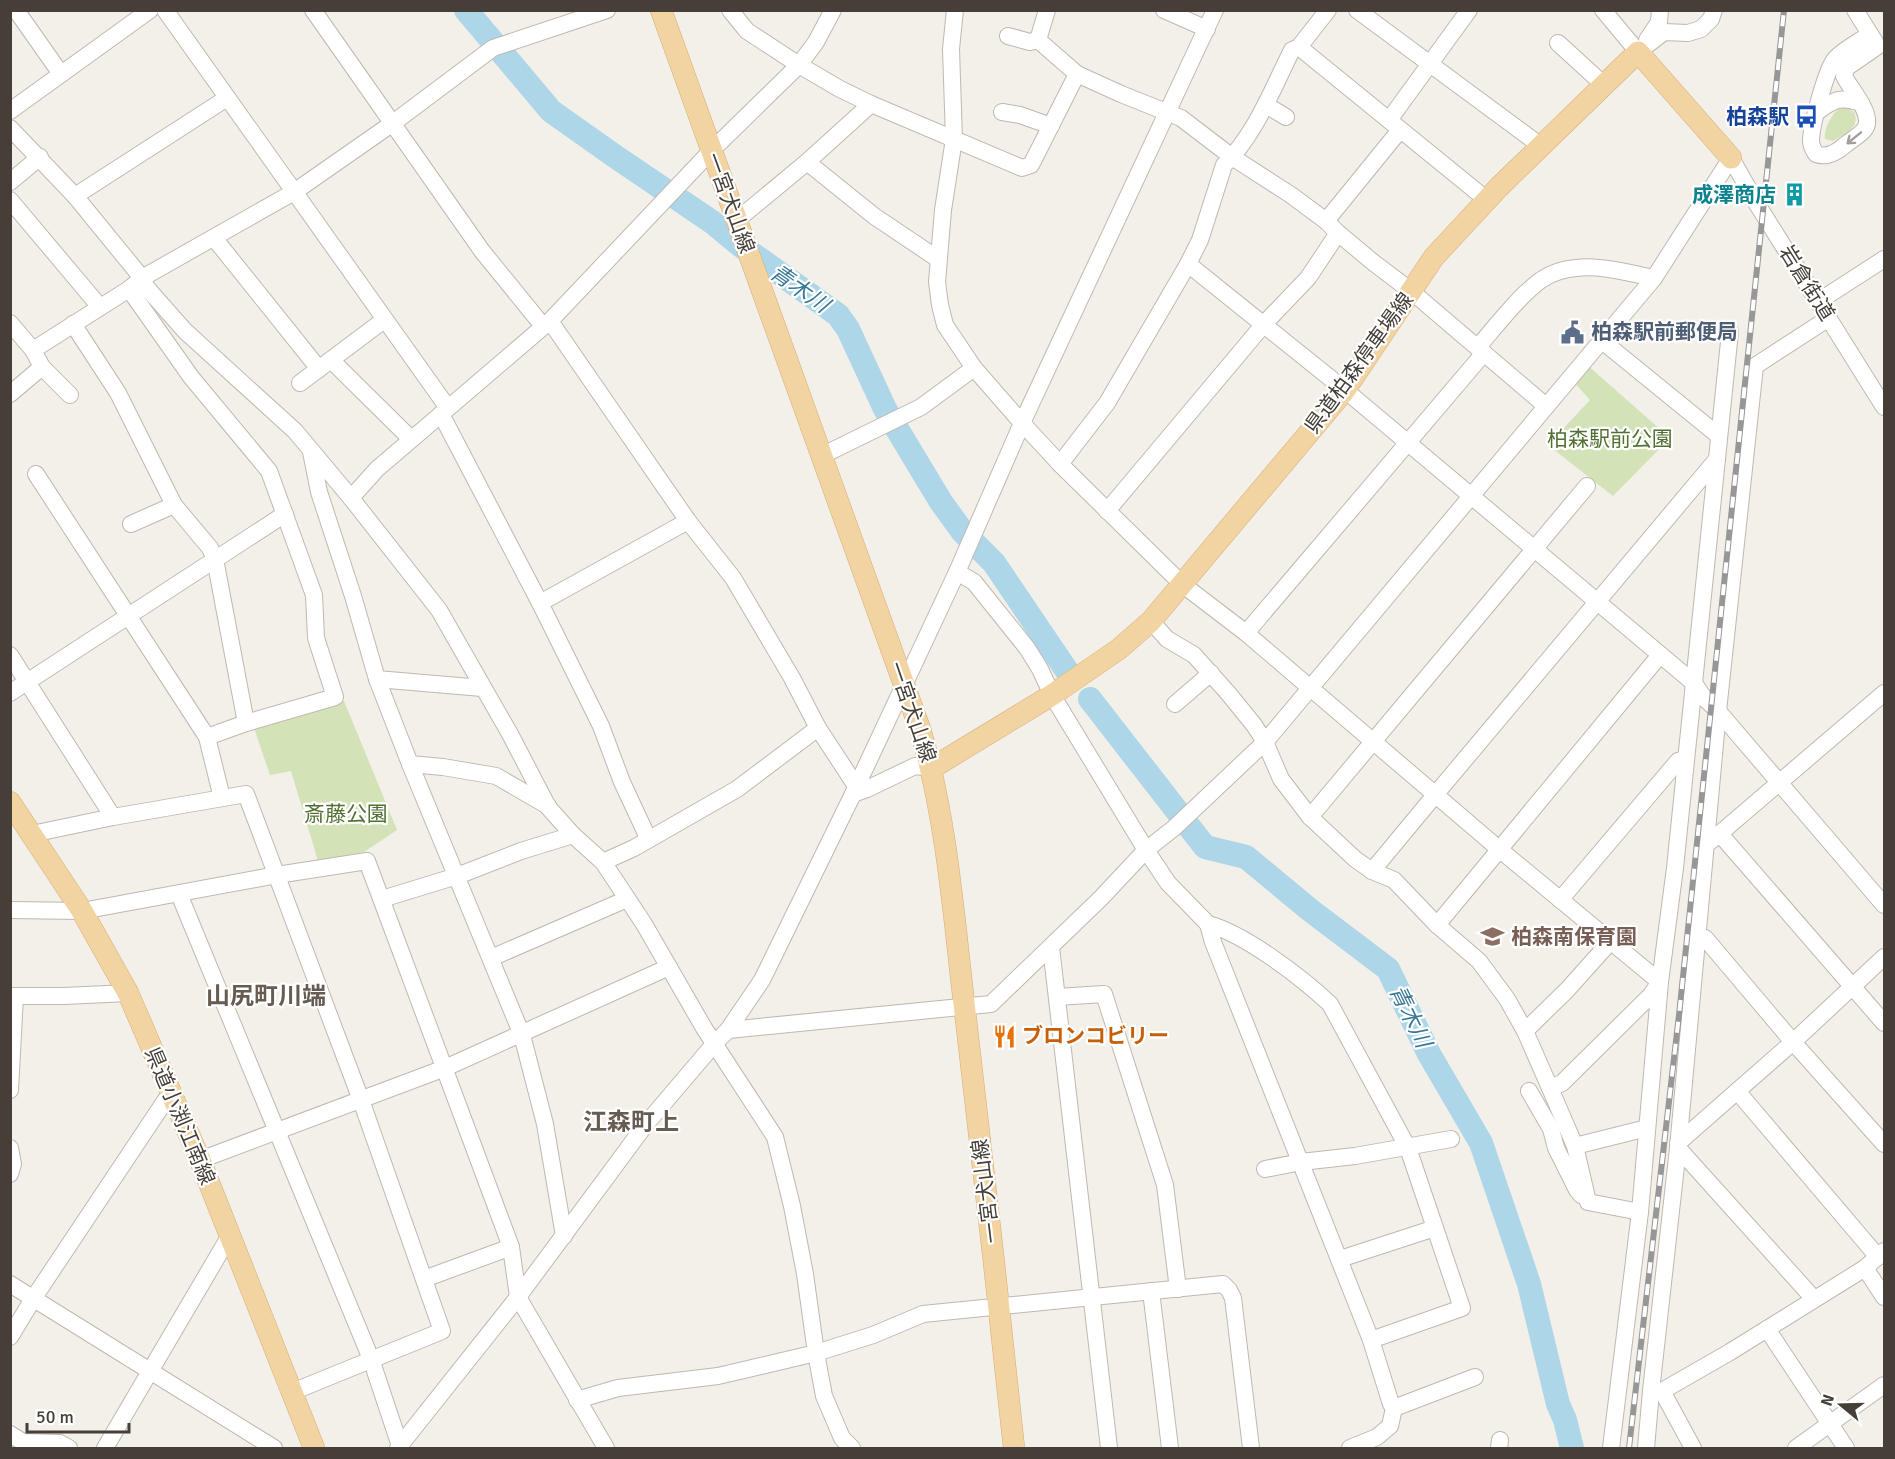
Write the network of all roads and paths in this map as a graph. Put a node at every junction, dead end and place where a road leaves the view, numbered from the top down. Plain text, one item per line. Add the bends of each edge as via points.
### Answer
1 (16, 10) edge
2 (150, 10) edge
3 (165, 10) edge
4 (313, 10) edge
5 (607, 10) edge
6 (730, 10) edge
7 (833, 10) edge
8 (955, 10) edge
9 (1047, 10) edge
10 (1164, 10) edge
11 (1215, 10) edge
12 (1328, 10) edge
13 (1357, 10) edge
14 (1469, 10) edge
15 (1603, 10) edge
16 (1660, 10) edge
17 (1714, 10) edge
18 (1855, 10) edge
19 (662, 11) edge
20 (571, 16) edge
21 (1207, 29) junction
22 (1008, 36) dead end
23 (1038, 40) junction
24 (1558, 43) dead end
25 (1878, 45) edge
26 (1299, 47) junction
27 (1638, 52) junction
28 (1429, 64) junction
29 (799, 65) junction
30 (61, 74) junction
31 (1077, 74) junction
32 (1604, 85) junction
33 (227, 98) junction
34 (1861, 103) junction
35 (870, 104) junction
36 (1266, 105) junction
37 (10, 111) edge
38 (1002, 112) dead end
39 (1817, 112) junction
40 (1167, 113) junction
41 (1286, 117) dead end
42 (393, 123) junction
43 (1394, 125) junction
44 (1051, 126) junction
45 (10, 128) edge
46 (954, 139) junction
47 (1541, 147) junction
48 (711, 151) junction
49 (40, 157) junction
50 (1232, 157) junction
51 (1731, 158) junction
52 (807, 162) junction
53 (10, 182) edge
54 (294, 192) junction
55 (75, 196) junction
56 (10, 200) edge
57 (1488, 200) junction
58 (737, 220) junction
59 (1326, 221) junction
60 (1338, 234) junction
61 (214, 238) junction
62 (938, 259) junction
63 (1884, 259) edge
64 (1188, 264) junction
65 (1654, 278) junction
66 (136, 284) junction
67 (1411, 291) junction
68 (1819, 301) junction
69 (100, 307) junction
70 (1830, 318) junction
71 (384, 320) junction
72 (10, 323) edge
73 (73, 324) junction
74 (547, 324) junction
75 (1264, 324) junction
76 (1730, 332) dead end
77 (1601, 340) junction
78 (33, 350) junction
79 (1481, 350) junction
80 (325, 364) junction
81 (42, 367) junction
82 (974, 368) junction
83 (300, 383) dead end
84 (1345, 390) junction
85 (10, 394) edge
86 (70, 395) dead end
87 (1546, 406) junction
88 (1884, 407) edge
89 (444, 411) junction
90 (1022, 423) junction
91 (1719, 436) junction
92 (411, 439) junction
93 (1408, 444) junction
94 (311, 451) junction
95 (820, 456) junction
96 (1717, 459) junction
97 (1060, 464) junction
98 (36, 474) dead end
99 (1587, 486) dead end
100 (1471, 496) junction
101 (351, 498) junction
102 (174, 506) junction
103 (1107, 511) junction
104 (285, 514) junction
105 (688, 521) junction
106 (131, 524) dead end
107 (1534, 548) junction
108 (215, 559) junction
109 (957, 572) junction
110 (1182, 584) junction
111 (540, 603) junction
112 (1597, 603) junction
113 (128, 615) junction
114 (1151, 621) junction
115 (1246, 633) junction
116 (10, 655) edge
117 (1660, 655) junction
118 (1211, 673) junction
119 (377, 679) junction
120 (28, 682) junction
121 (1694, 683) junction
122 (903, 684) junction
123 (482, 688) junction
124 (1309, 688) junction
125 (10, 693) edge
126 (1884, 693) edge
127 (1052, 695) junction
128 (1175, 704) dead end
129 (1718, 711) junction
130 (246, 723) junction
131 (818, 728) junction
132 (207, 737) junction
133 (1265, 742) junction
134 (1373, 742) junction
135 (1685, 759) junction
136 (410, 765) junction
137 (932, 768) junction
138 (1780, 782) junction
139 (854, 790) junction
140 (1435, 795) junction
141 (222, 798) junction
142 (10, 802) edge
143 (548, 807) junction
144 (113, 817) junction
145 (1311, 817) junction
146 (23, 830) edge
147 (1720, 834) junction
148 (573, 835) junction
149 (648, 838) junction
150 (1706, 846) junction
151 (1500, 849) junction
152 (1146, 850) junction
153 (603, 862) junction
154 (1372, 872) junction
155 (277, 875) junction
156 (457, 876) junction
157 (179, 894) junction
158 (382, 899) junction
159 (627, 899) junction
160 (1560, 900) junction
161 (1884, 905) edge
162 (10, 910) edge
163 (82, 911) junction
164 (1208, 924) junction
165 (1437, 925) junction
166 (1697, 936) junction
167 (1610, 942) junction
168 (1051, 947) junction
169 (1884, 957) edge
170 (491, 958) junction
171 (669, 967) junction
172 (1660, 982) junction
173 (1852, 987) junction
174 (128, 993) junction
175 (13, 996) edge
176 (1057, 997) junction
177 (964, 1008) junction
178 (1884, 1023) edge
179 (728, 1030) junction
180 (1524, 1031) junction
181 (522, 1035) junction
182 (1793, 1042) junction
183 (715, 1043) junction
184 (445, 1068) junction
185 (11, 1081) edge
186 (1550, 1088) junction
187 (10, 1090) edge
188 (1529, 1091) dead end
189 (1737, 1091) junction
190 (171, 1092) junction
191 (360, 1100) junction
192 (1647, 1128) junction
193 (278, 1131) junction
194 (1451, 1139) dead end
195 (1884, 1144) edge
196 (1575, 1146) junction
197 (1678, 1146) junction
198 (10, 1148) edge
199 (1408, 1148) junction
200 (200, 1160) junction
201 (1301, 1162) junction
202 (1265, 1169) dead end
203 (10, 1174) edge
204 (1588, 1202) junction
205 (1640, 1212) junction
206 (1435, 1228) junction
207 (564, 1236) junction
208 (229, 1237) junction
209 (512, 1247) junction
210 (1876, 1258) edge
211 (1340, 1259) junction
212 (424, 1279) junction
213 (10, 1284) edge
214 (1178, 1289) junction
215 (1151, 1291) junction
216 (518, 1297) junction
217 (1093, 1297) junction
218 (1884, 1297) edge
219 (33, 1299) junction
220 (1814, 1299) junction
221 (999, 1306) junction
222 (1767, 1329) junction
223 (10, 1337) edge
224 (1371, 1340) junction
225 (816, 1353) junction
226 (371, 1359) junction
227 (150, 1371) junction
228 (1475, 1377) dead end
229 (1884, 1385) edge
230 (1656, 1391) junction
231 (292, 1392) junction
232 (577, 1400) junction
233 (1394, 1408) junction
234 (1830, 1424) junction
235 (10, 1434) edge
236 (264, 1446) edge
237 (399, 1447) edge
238 (69, 1449) edge
239 (105, 1449) edge
240 (314, 1449) edge
241 (606, 1449) edge
242 (852, 1449) edge
243 (1014, 1449) edge
244 (1109, 1449) edge
245 (1170, 1449) edge
246 (1251, 1449) edge
247 (1350, 1449) edge
248 (1611, 1449) edge
249 (1646, 1449) edge
250 (1692, 1449) edge
251 (1796, 1449) edge
252 (1846, 1449) edge

1 - 30 street
2 - 30 street
3 - 33 street
4 - 42 street
5 - 20 street
6 - 29 street via 747,31
7 - 29 street
8 - 46 street via 951,49
9 - 23 street
10 - 21 street
11 - 21 street
12 - 26 street
13 - 28 street
14 - 28 street
15 - 27 street
16 - 27 street via 1659,22
17 - 27 street via 1712,19 1701,29 1664,32
18 - 25 street
19 - 48 main road, 一宮犬山線
20 - 42 street via 493,48
21 - 40 street
22 - 23 street via 1030,42
23 - 31 street
24 - 32 street
25 - 34 street via 1846,68 1844,76
25 - 39 street via 1836,57 1829,67
26 - 36 street via 1293,50
26 - 43 street
27 - 32 main road, 県道柏森停車場線
27 - 51 main road
28 - 43 street
28 - 47 street
29 - 35 street
29 - 48 street
30 - 37 street
31 - 40 street
31 - 44 street
32 - 47 main road, 県道柏森停車場線
33 - 54 street
33 - 55 street
34 - 39 street via 1840,99
34 -> 39 street via 1868,121 1865,129 1828,156 1816,154 1812,148
35 - 46 street
35 - 52 street
36 - 41 street
36 - 50 street
38 - 44 street
40 - 50 street via 1181,118
40 - 90 street
42 - 54 street
42 - 74 street via 482,251
43 - 57 street
43 - 59 street
44 - 46 street via 1031,165 1022,168
45 - 49 street
46 - 62 street
47 - 57 main road, 県道柏森停車場線
48 - 58 main road, 一宮犬山線
48 - 74 street
49 - 53 street
49 - 55 street
50 - 59 street
50 - 64 street via 1224,165 1200,240
51 - 65 street
51 - 68 street, 岩倉街道
52 - 58 street
52 - 62 street via 874,216
54 - 61 street
54 - 71 street
55 - 66 street
56 - 69 street
57 - 67 main road, 県道柏森停車場線 via 1434,257
58 - 95 main road, 一宮犬山線
59 - 60 street
60 - 67 street
60 - 75 street via 1308,278
61 - 66 street
61 - 80 street
62 - 82 street via 937,282 945,326
63 - 68 street
64 - 75 street
64 - 97 street via 1107,403
65 - 77 street
65 - 79 street via 1578,267 1548,275 1534,285
66 - 69 street
66 - 94 street via 147,288 185,331
66 - 104 street via 191,377 269,471
67 - 79 street
67 - 84 main road, 県道柏森停車場線
68 - 70 street, 岩倉街道
69 - 73 street
70 - 88 street, 岩倉街道
70 - 129 street via 1755,366
71 - 80 street
71 - 89 street
72 - 78 street
73 - 78 street
73 - 102 street via 118,393
74 - 89 street
74 - 105 street
75 - 84 street
75 - 103 street
76 - 91 street
77 - 87 street
77 - 91 street
78 - 81 street
79 - 87 street
79 - 93 street
80 - 83 street
80 - 92 street
81 - 85 street
81 - 86 street
82 - 90 street
82 - 95 street via 921,407
84 - 93 street
84 - 110 main road, 県道柏森停車場線
87 - 100 street
89 - 92 street
89 - 111 street
90 - 97 street
90 - 109 street
91 - 96 street
92 - 101 street
93 - 100 street
93 - 115 street
94 - 101 street
94 - 119 street via 319,492
95 - 122 main road, 一宮犬山線
96 - 112 street
96 - 121 street
97 - 103 street
98 - 113 street
99 - 107 street
100 - 107 street
100 - 124 street
101 - 123 street via 439,610
102 - 106 street
102 - 108 street
103 - 110 street
104 - 108 street
104 - 130 street via 314,595 316,638 335,697
105 - 111 street
105 - 131 street via 733,578
107 - 112 street
107 - 134 street
108 - 113 street
108 - 130 street
109 - 122 street
109 - 127 street via 974,582 1027,648
110 - 114 main road, 県道柏森停車場線
110 - 115 street
111 - 149 street via 600,726
112 - 117 street
112 - 140 street
113 - 120 street
113 - 132 street
114 - 118 street via 1167,639 1194,654
114 - 127 main road, 県道柏森停車場線 via 1119,649
115 - 124 street
116 - 120 street
117 - 121 street
117 - 151 street
118 - 128 street
118 - 133 street
119 - 123 street
119 - 136 street
120 - 125 street
120 - 144 street
121 - 129 street
121 - 135 street
122 - 137 main road, 一宮犬山線
122 - 139 street
123 - 143 street
124 - 133 street
124 - 134 street
126 - 138 street
127 - 137 main road, 県道柏森停車場線
127 - 152 street
129 - 138 street
129 - 150 street
130 - 132 street
131 - 139 street
131 - 149 street via 737,789
132 - 141 street
133 - 145 street via 1281,779
133 - 152 street
134 - 140 street
134 - 145 street
135 - 160 street via 1678,761
135 - 172 street
136 - 143 street via 496,776
136 - 156 street
137 - 139 street via 915,766
137 - 177 main road, 一宮犬山線
138 - 147 street
138 - 161 street
139 - 179 street via 762,980
140 - 151 street
140 - 154 street
141 - 144 street
141 - 155 street via 246,794
142 - 146 main road, 県道小渕江南線
143 - 148 street
144 - 146 street
145 - 154 street
146 - 163 main road, 県道小渕江南線
147 - 150 street
147 - 173 street
148 - 153 street
148 - 156 street
149 - 153 street
150 - 166 street
151 - 160 street
151 - 165 street
152 - 164 street via 1168,883
152 - 168 street
153 - 159 street
154 - 165 street via 1394,880
155 - 157 street
155 - 158 street via 367,861
155 - 191 street
156 - 158 street
156 - 170 street
157 - 163 street
157 - 193 street
158 - 184 street
159 - 170 street
159 - 171 street
160 - 167 street
162 - 163 street
163 - 174 main road, 県道小渕江南線
164 - 199 street via 1248,942 1330,1004
164 - 201 street
165 - 180 street via 1479,961 1507,999
166 - 182 street via 1705,938
166 - 197 street
167 - 172 street
167 - 180 street
168 - 176 street
168 - 177 street via 991,1004
169 - 173 street
170 - 181 street
171 - 181 street
171 - 183 street
172 - 186 street via 1562,1083
172 - 192 street
173 - 178 street
173 - 182 street
174 - 175 street
174 - 190 main road, 県道小渕江南線
175 - 185 street
176 - 214 street via 1104,994 1165,1185
176 - 217 street
177 - 179 street
177 - 221 main road, 一宮犬山線
179 - 183 street
180 - 186 street
181 - 184 street
181 - 207 street via 545,1124
182 - 189 street
182 - 195 street
183 - 207 street via 646,1124
183 - 225 street via 775,1137 805,1274
184 - 191 street
184 - 209 street
185 - 187 street
186 - 196 street
188 - 204 street via 1577,1190
189 - 197 street
189 - 210 street
190 - 200 main road, 県道小渕江南線
190 - 219 street
191 - 193 street
191 - 212 street
192 - 196 street
192 - 205 street
193 - 200 street
193 - 226 street
194 - 199 street
196 - 204 street
197 - 220 street
197 - 230 street
198 - 203 street
199 - 201 street
199 - 206 street
200 - 208 main road, 県道小渕江南線
201 - 202 street
201 - 211 street
204 - 205 street
205 - 248 street
206 - 211 street
206 - 224 street via 1462,1308
207 - 216 street
208 - 227 street
208 - 231 main road, 県道小渕江南線
209 - 212 street
209 - 216 street
210 - 218 street
210 - 220 street
211 - 224 street
212 - 226 street via 442,1331
213 - 219 street
214 - 215 street
214 - 246 street via 1223,1284 1233,1298
215 - 217 street
215 - 245 street
216 - 232 street
216 - 237 street
217 - 221 street
217 - 244 street
219 - 223 street
219 - 227 street
220 - 222 street
221 - 225 street via 923,1314
221 - 243 main road, 一宮犬山線
222 - 230 street
222 - 234 street
224 - 233 street
225 - 232 street via 718,1376 618,1388
225 - 242 street via 824,1396 842,1438
226 - 231 street
226 - 237 street
227 - 236 street
227 - 239 street
228 - 233 street
229 - 234 street
230 - 249 street
230 - 250 street
231 - 240 main road, 県道小渕江南線
232 - 241 street
233 - 247 street via 1390,1426 1377,1437
234 - 251 street
234 - 252 street
235 - 238 street via 23,1442 60,1443

